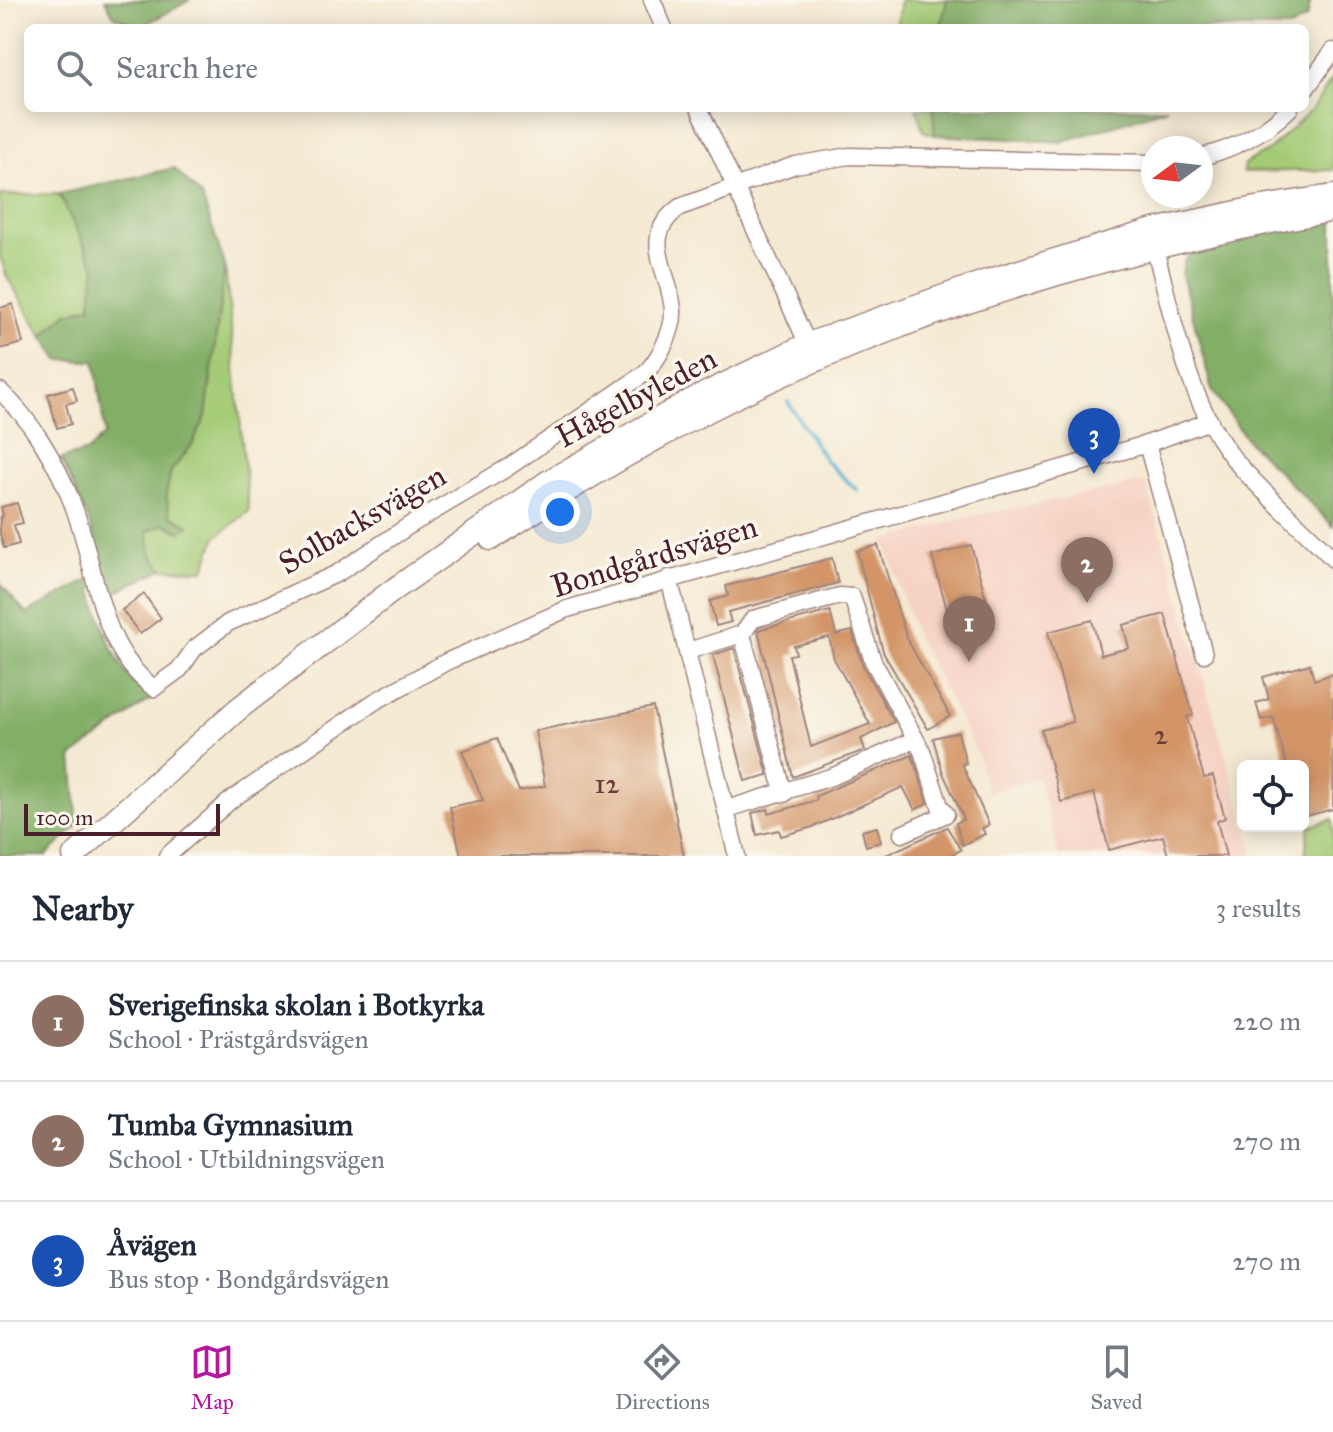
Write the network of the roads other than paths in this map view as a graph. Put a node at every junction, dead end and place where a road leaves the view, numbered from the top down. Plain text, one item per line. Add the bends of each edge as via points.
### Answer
1 (652, 0) edge
2 (662, 24) edge
3 (1333, 51) edge
4 (1309, 84) edge
5 (701, 112) edge
6 (1285, 112) edge
7 (1213, 153) edge
8 (1141, 163) edge
9 (733, 188) junction
10 (1333, 196) edge
11 (1333, 210) edge
12 (1152, 240) junction
13 (811, 352) junction
14 (0, 391) edge
15 (1210, 421) junction
16 (1147, 444) junction
17 (1333, 559) edge
18 (669, 578) junction
19 (742, 634) junction
20 (688, 651) junction
21 (1204, 654) dead end
22 (914, 740) junction
23 (784, 794) junction
24 (727, 809) junction
25 (902, 834) dead end
26 (175, 853) edge
27 (74, 856) edge
28 (92, 856) edge
29 (737, 856) edge

1 - 2 street
3 - 4 street
5 - 9 street
6 - 7 street via 1235,146
8 - 9 street via 849,156 795,165
9 - 13 street
9 - 14 street, Solbacksvägen via 680,207 665,218 658,235 674,314 657,362 644,374 507,468 338,573 228,623 154,688 138,677 108,623 73,505 42,442
10 - 12 main road, Hågelbyleden via 1256,208
11 - 12 main road, Hågelbyleden
12 - 13 main road, Hågelbyleden via 987,281
12 - 15 street via 1191,381
13 - 27 main road, Hågelbyleden via 690,401 585,460 392,591 238,709
13 - 28 main road, Hågelbyleden via 596,472 400,600 245,716
15 - 16 street, Bondgårdsvägen
15 - 17 street via 1237,462
16 - 18 street, Bondgårdsvägen
16 - 21 street
18 - 20 street
18 - 26 street, Bondgårdsvägen via 567,609 393,691 231,800
19 - 20 street
19 - 22 street via 753,619 852,597 873,661
19 - 23 street
20 - 24 street
22 - 23 street
22 - 25 street via 946,814
23 - 24 street
24 - 29 street

